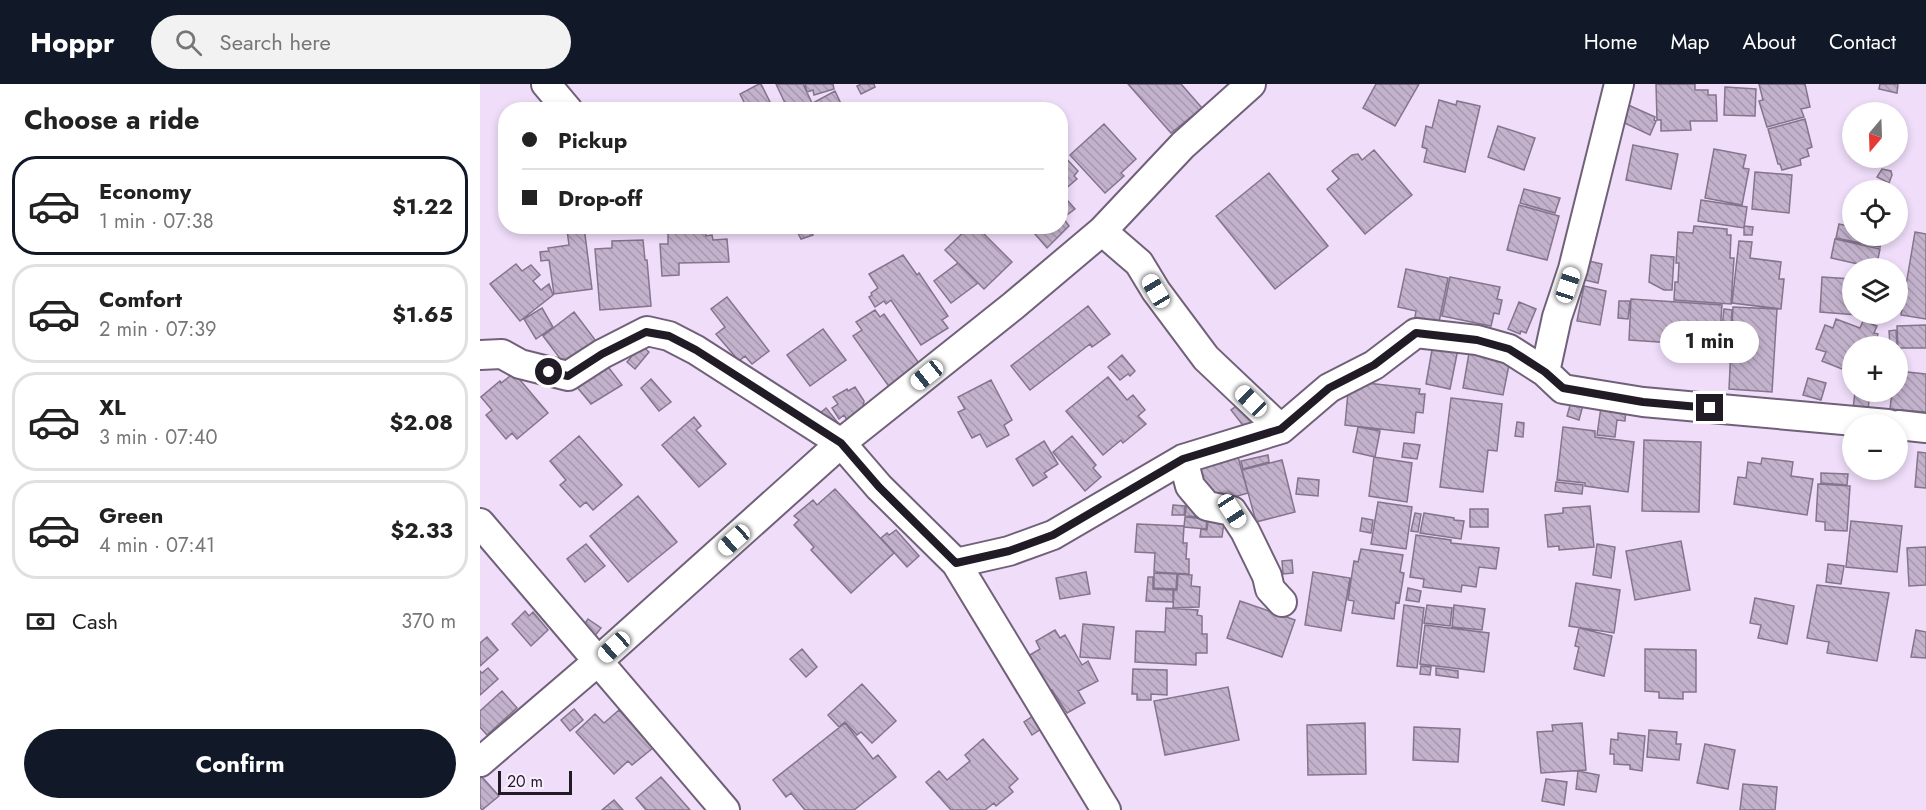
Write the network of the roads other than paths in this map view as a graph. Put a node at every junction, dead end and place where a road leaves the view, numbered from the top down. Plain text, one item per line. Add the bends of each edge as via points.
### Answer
1 (546, 84) edge
2 (1251, 84) edge
3 (1619, 84) edge
4 (561, 102) edge
5 (1101, 231) junction
6 (480, 355) edge
7 (1545, 372) junction
8 (1842, 420) edge
9 (1908, 426) edge
10 (1926, 428) edge
11 (1281, 429) junction
12 (841, 443) junction
13 (1183, 459) junction
14 (480, 524) edge
15 (956, 563) junction
16 (1282, 602) dead end
17 (597, 662) junction
18 (480, 762) edge
19 (725, 810) edge
20 (1106, 810) edge

1 - 4 street
2 - 5 street via 1183,145
3 - 7 street
5 - 11 street via 1139,263 1206,358
5 - 12 street
6 - 12 street via 502,354 520,364 568,376 646,332 669,336
7 - 8 street via 1563,388 1595,395
7 - 11 street via 1509,349 1477,340 1416,333 1374,365 1329,388
9 - 10 street
11 - 13 street
12 - 15 street via 879,487
12 - 17 street
13 - 15 street via 1053,535 1009,551
13 - 16 street via 1190,486 1207,506 1232,511 1270,589
14 - 17 street
15 - 20 street
17 - 18 street
17 - 19 street

